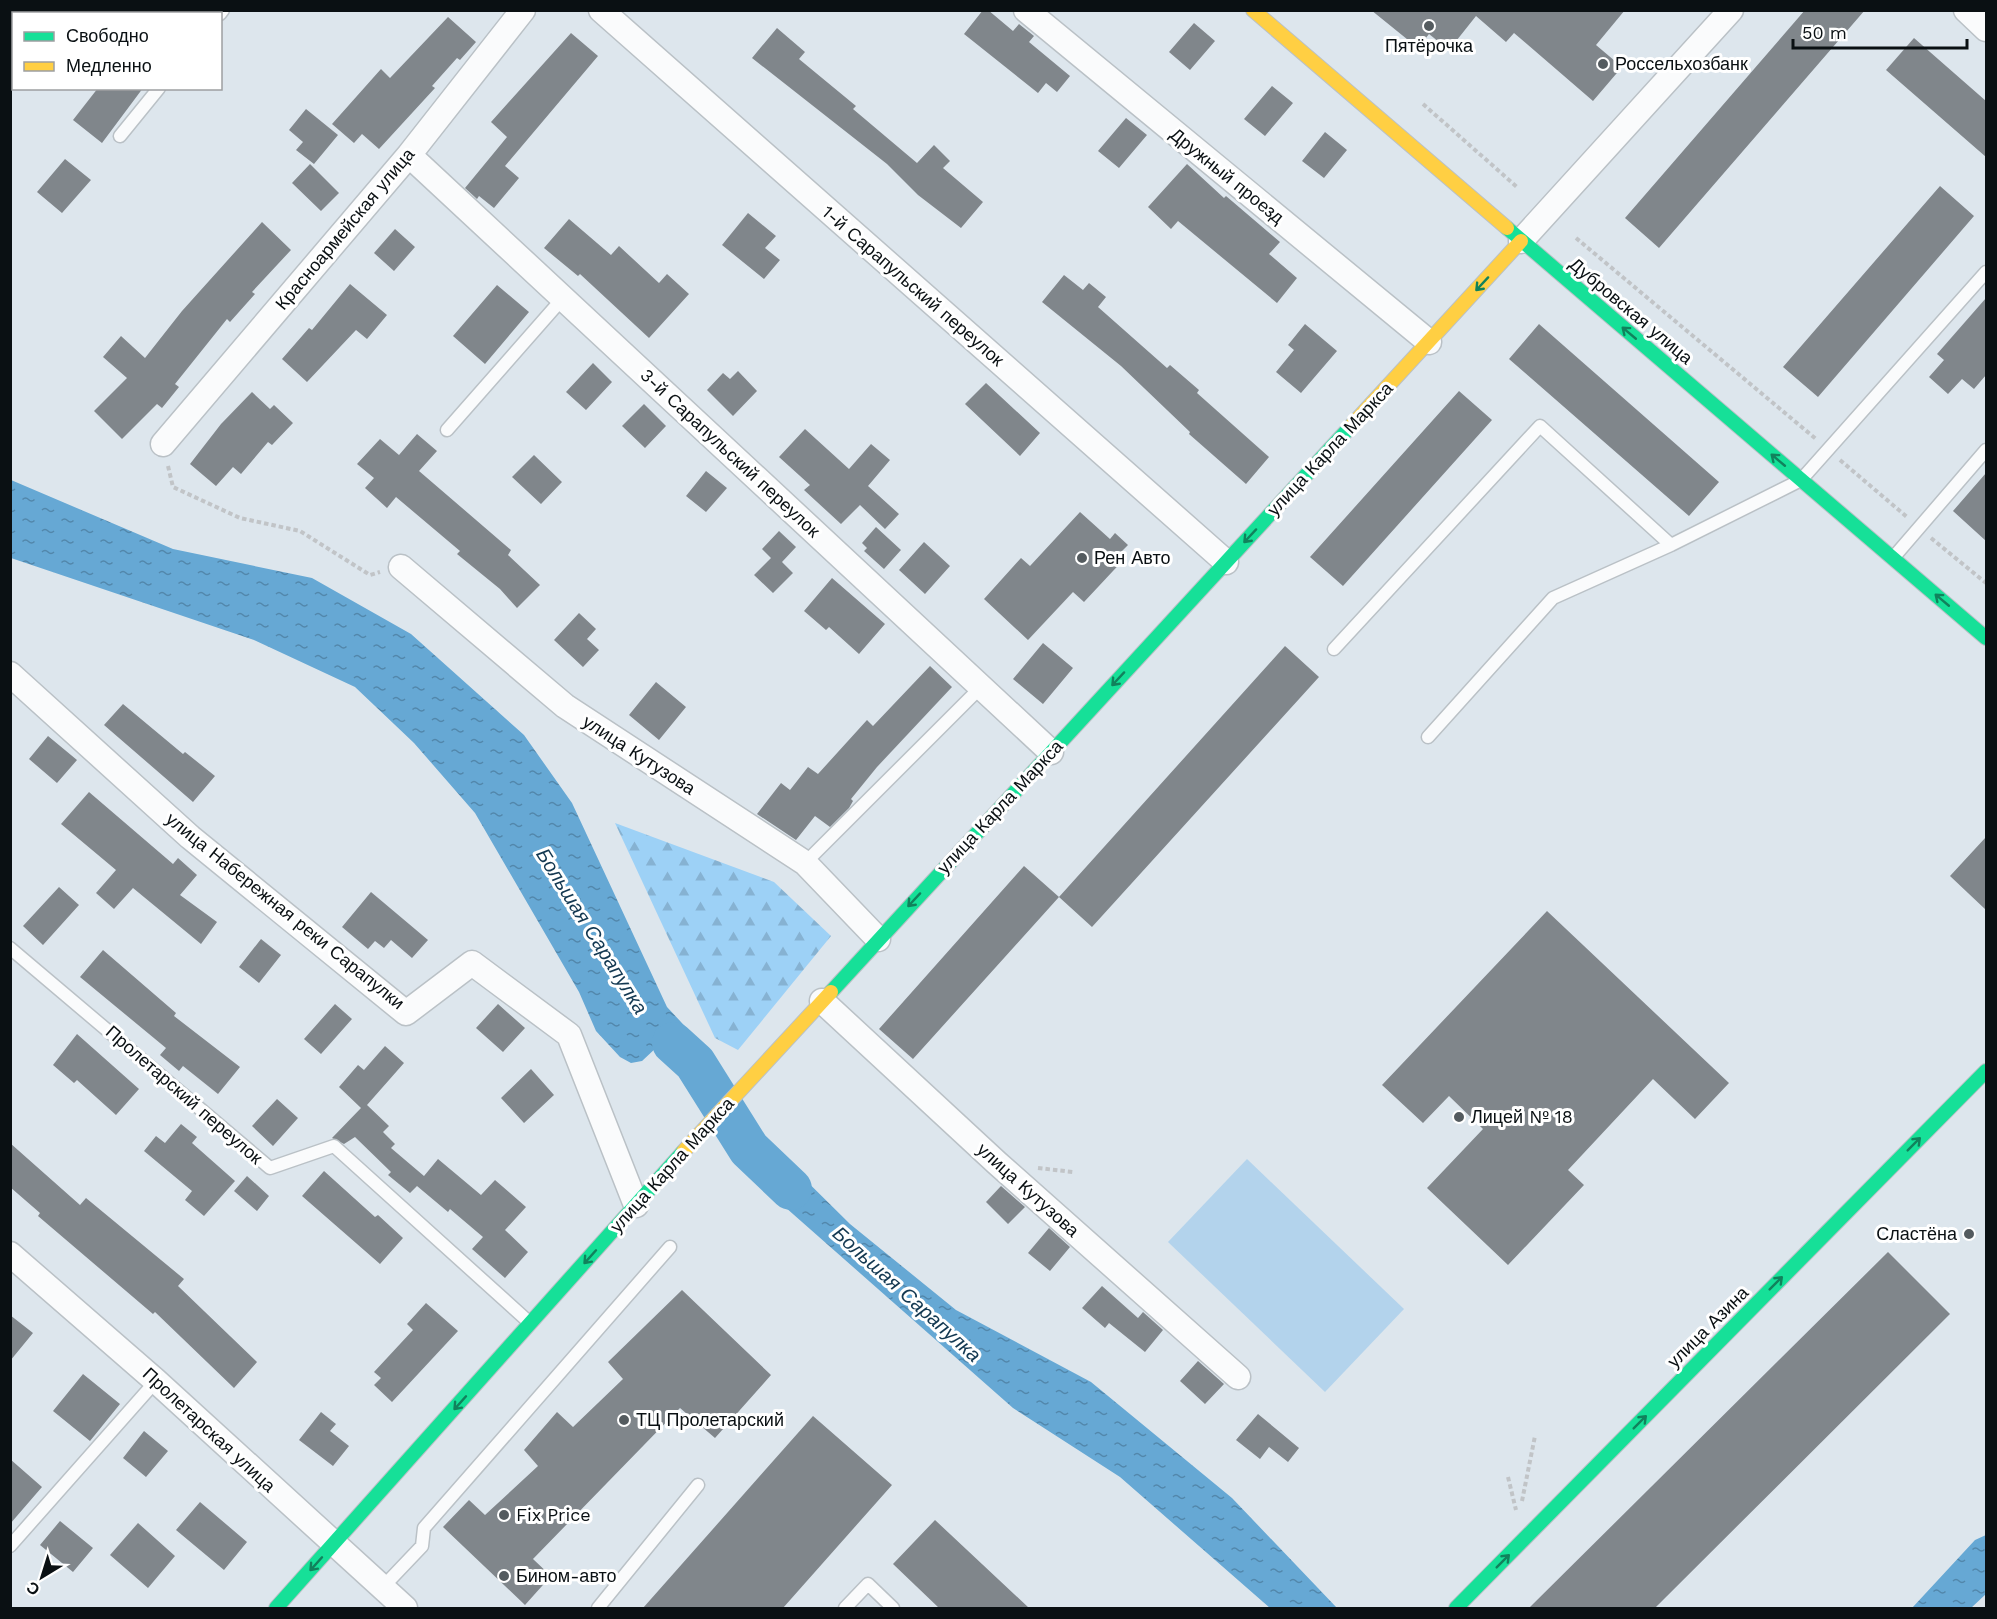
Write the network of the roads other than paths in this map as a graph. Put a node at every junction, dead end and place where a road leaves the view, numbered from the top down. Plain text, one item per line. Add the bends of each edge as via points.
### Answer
1 (523, 10) edge
2 (601, 10) edge
3 (1026, 10) edge
4 (1253, 10) edge
5 (1731, 10) edge
6 (1966, 10) edge
7 (1986, 28) edge
8 (157, 90) edge
9 (120, 136) dead end
10 (409, 155) junction
11 (1521, 241) junction
12 (1986, 273) edge
13 (563, 298) junction
14 (1429, 342) junction
15 (447, 430) dead end
16 (163, 444) road end
17 (1986, 450) edge
18 (1801, 480) junction
19 (1671, 544) junction
20 (1893, 558) junction
21 (1226, 562) junction
22 (401, 567) road end
23 (1986, 638) edge
24 (1334, 649) dead end
25 (10, 674) edge
26 (981, 687) junction
27 (1428, 737) dead end
28 (1051, 752) junction
29 (805, 863) junction
30 (878, 939) junction
31 (10, 948) edge
32 (822, 1001) junction
33 (1986, 1071) edge
34 (636, 1205) junction
35 (670, 1247) dead end
36 (10, 1254) edge
37 (530, 1324) junction
38 (1238, 1377) dead end
39 (156, 1381) junction
40 (698, 1485) dead end
41 (11, 1543) edge
42 (333, 1545) junction
43 (382, 1588) junction
44 (1459, 1605) edge
45 (276, 1608) edge
46 (405, 1608) edge
47 (597, 1608) edge
48 (846, 1608) edge
49 (893, 1608) edge

1 - 10 street, Красноармейская улица
2 - 21 street, 1-й Сарапульский переулок
3 - 14 street, Дружный проезд
4 - 11 main road, Дубровская улица
5 - 11 street, улица Карла Маркса
6 - 7 street
8 - 9 lane
10 - 13 street, 3-й Сарапульский переулок
10 - 16 street, Красноармейская улица
11 -> 14 main road, улица Карла Маркса
18 -> 11 main road, Дубровская улица
12 - 18 lane
13 - 15 lane
13 - 26 street, 3-й Сарапульский переулок
14 -> 21 main road, улица Карла Маркса
17 - 20 lane
18 - 19 lane
18 - 20 main road, Дубровская улица
19 - 24 lane via 1540,426
19 - 27 lane via 1553,598
23 -> 20 main road, Дубровская улица
21 -> 28 main road, улица Карла Маркса
22 - 29 street, улица Кутузова via 565,706
25 - 34 street, улица Набережная реки Сарапулки via 190,837 406,1013 472,963 569,1035
26 - 28 street, 3-й Сарапульский переулок
26 - 29 lane
28 -> 30 main road, улица Карла Маркса
29 - 30 street, улица Кутузова
30 - 32 main road, улица Карла Маркса
31 - 37 lane, Пролетарский переулок via 270,1168 334,1146
32 - 34 main road, улица Карла Маркса
32 - 38 street, улица Кутузова
44 -> 33 main road, улица Азина
34 -> 37 main road, улица Карла Маркса
35 - 43 lane via 424,1528 423,1546
36 - 39 street, Пролетарская улица
37 -> 42 main road, улица Карла Маркса
39 - 41 lane
39 - 42 street, Пролетарская улица
40 - 47 lane
42 - 43 street, Пролетарская улица
42 -> 45 main road, улица Карла Маркса
43 - 46 street, Пролетарская улица
48 - 49 lane via 868,1584

